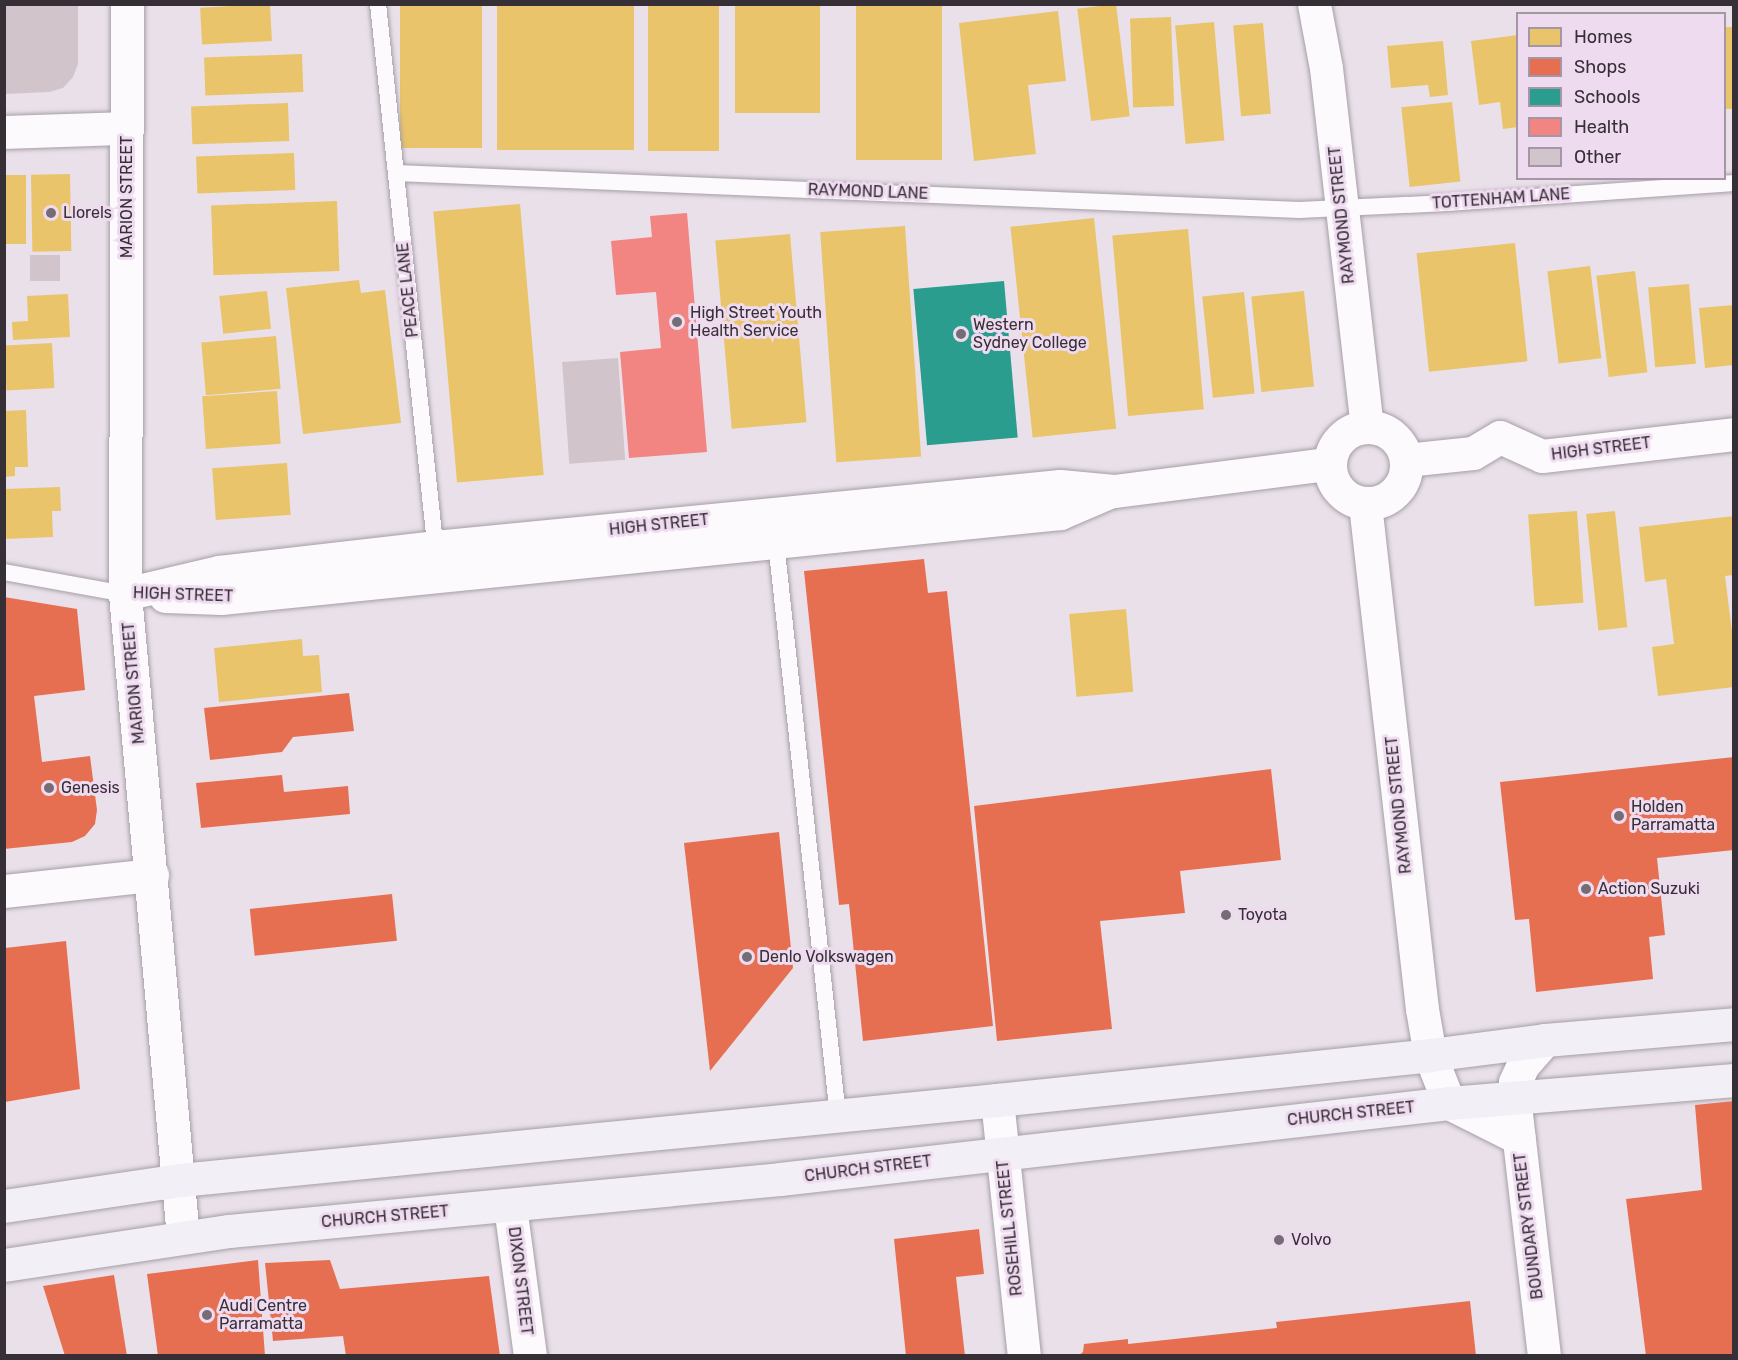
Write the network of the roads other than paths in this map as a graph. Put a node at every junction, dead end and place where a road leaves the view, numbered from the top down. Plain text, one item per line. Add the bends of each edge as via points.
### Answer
1 (127, 4) edge
2 (378, 4) edge
3 (1314, 4) edge
4 (127, 128) junction
5 (4, 132) edge
6 (396, 173) junction
7 (1734, 183) edge
8 (1340, 207) junction
9 (1367, 426) junction
10 (1734, 434) edge
11 (1406, 460) junction
12 (1329, 464) junction
13 (1365, 504) junction
14 (810, 524) junction
15 (741, 531) junction
16 (776, 542) junction
17 (437, 561) junction
18 (4, 572) edge
19 (125, 594) junction
20 (152, 875) junction
21 (4, 891) edge
22 (1734, 1024) edge
23 (1545, 1040) junction
24 (1430, 1055) junction
25 (1734, 1080) edge
26 (1514, 1097) junction
27 (997, 1100) junction
28 (1449, 1103) junction
29 (838, 1116) junction
30 (1519, 1138) junction
31 (1001, 1153) junction
32 (180, 1180) junction
33 (4, 1206) edge
34 (510, 1206) junction
35 (183, 1237) junction
36 (4, 1265) edge
37 (530, 1356) edge
38 (1024, 1356) edge
39 (1544, 1356) edge

1 - 4 street, MARION STREET
2 - 6 lane, PEACE LANE
3 - 8 street, RAYMOND STREET via 1326,68
4 - 5 street
4 - 19 street, MARION STREET
6 - 8 lane, RAYMOND LANE via 1299,210
6 - 17 lane, PEACE LANE
7 - 8 lane, TOTTENHAM LANE
8 - 9 street, RAYMOND STREET
9 - 11 street via 1389,432
9 - 12 street via 1344,434 1335,444
10 - 11 street, HIGH STREET via 1542,456 1500,437 1473,453
11 - 13 street via 1406,472 1395,493
12 - 13 street via 1332,481 1340,491
12 - 14 street, HIGH STREET via 1114,491 1060,513
13 - 24 street, RAYMOND STREET
14 - 15 street, HIGH STREET
14 - 16 street, HIGH STREET
15 - 16 street, HIGH STREET
15 - 17 street, HIGH STREET
16 - 29 lane
17 - 19 street, HIGH STREET via 221,598
18 - 19 lane
19 - 20 street, MARION STREET
20 - 21 street
20 - 32 street, MARION STREET
22 - 23 highway
23 - 24 highway
23 - 26 street via 1523,1065 1515,1082
24 - 27 highway
24 - 28 street, RAYMOND STREET
25 - 26 highway, CHURCH STREET
26 - 28 highway, CHURCH STREET
26 - 30 street
27 - 29 highway
27 - 31 street, ROSEHILL STREET
28 - 30 street, BOUNDARY STREET
28 - 31 highway, CHURCH STREET
29 - 32 highway
30 - 39 street, BOUNDARY STREET
31 - 34 highway, CHURCH STREET
31 - 38 street, ROSEHILL STREET
32 - 33 highway
32 - 35 street, MARION STREET
34 - 35 highway, CHURCH STREET
34 - 37 street, DIXON STREET
35 - 36 highway, CHURCH STREET

